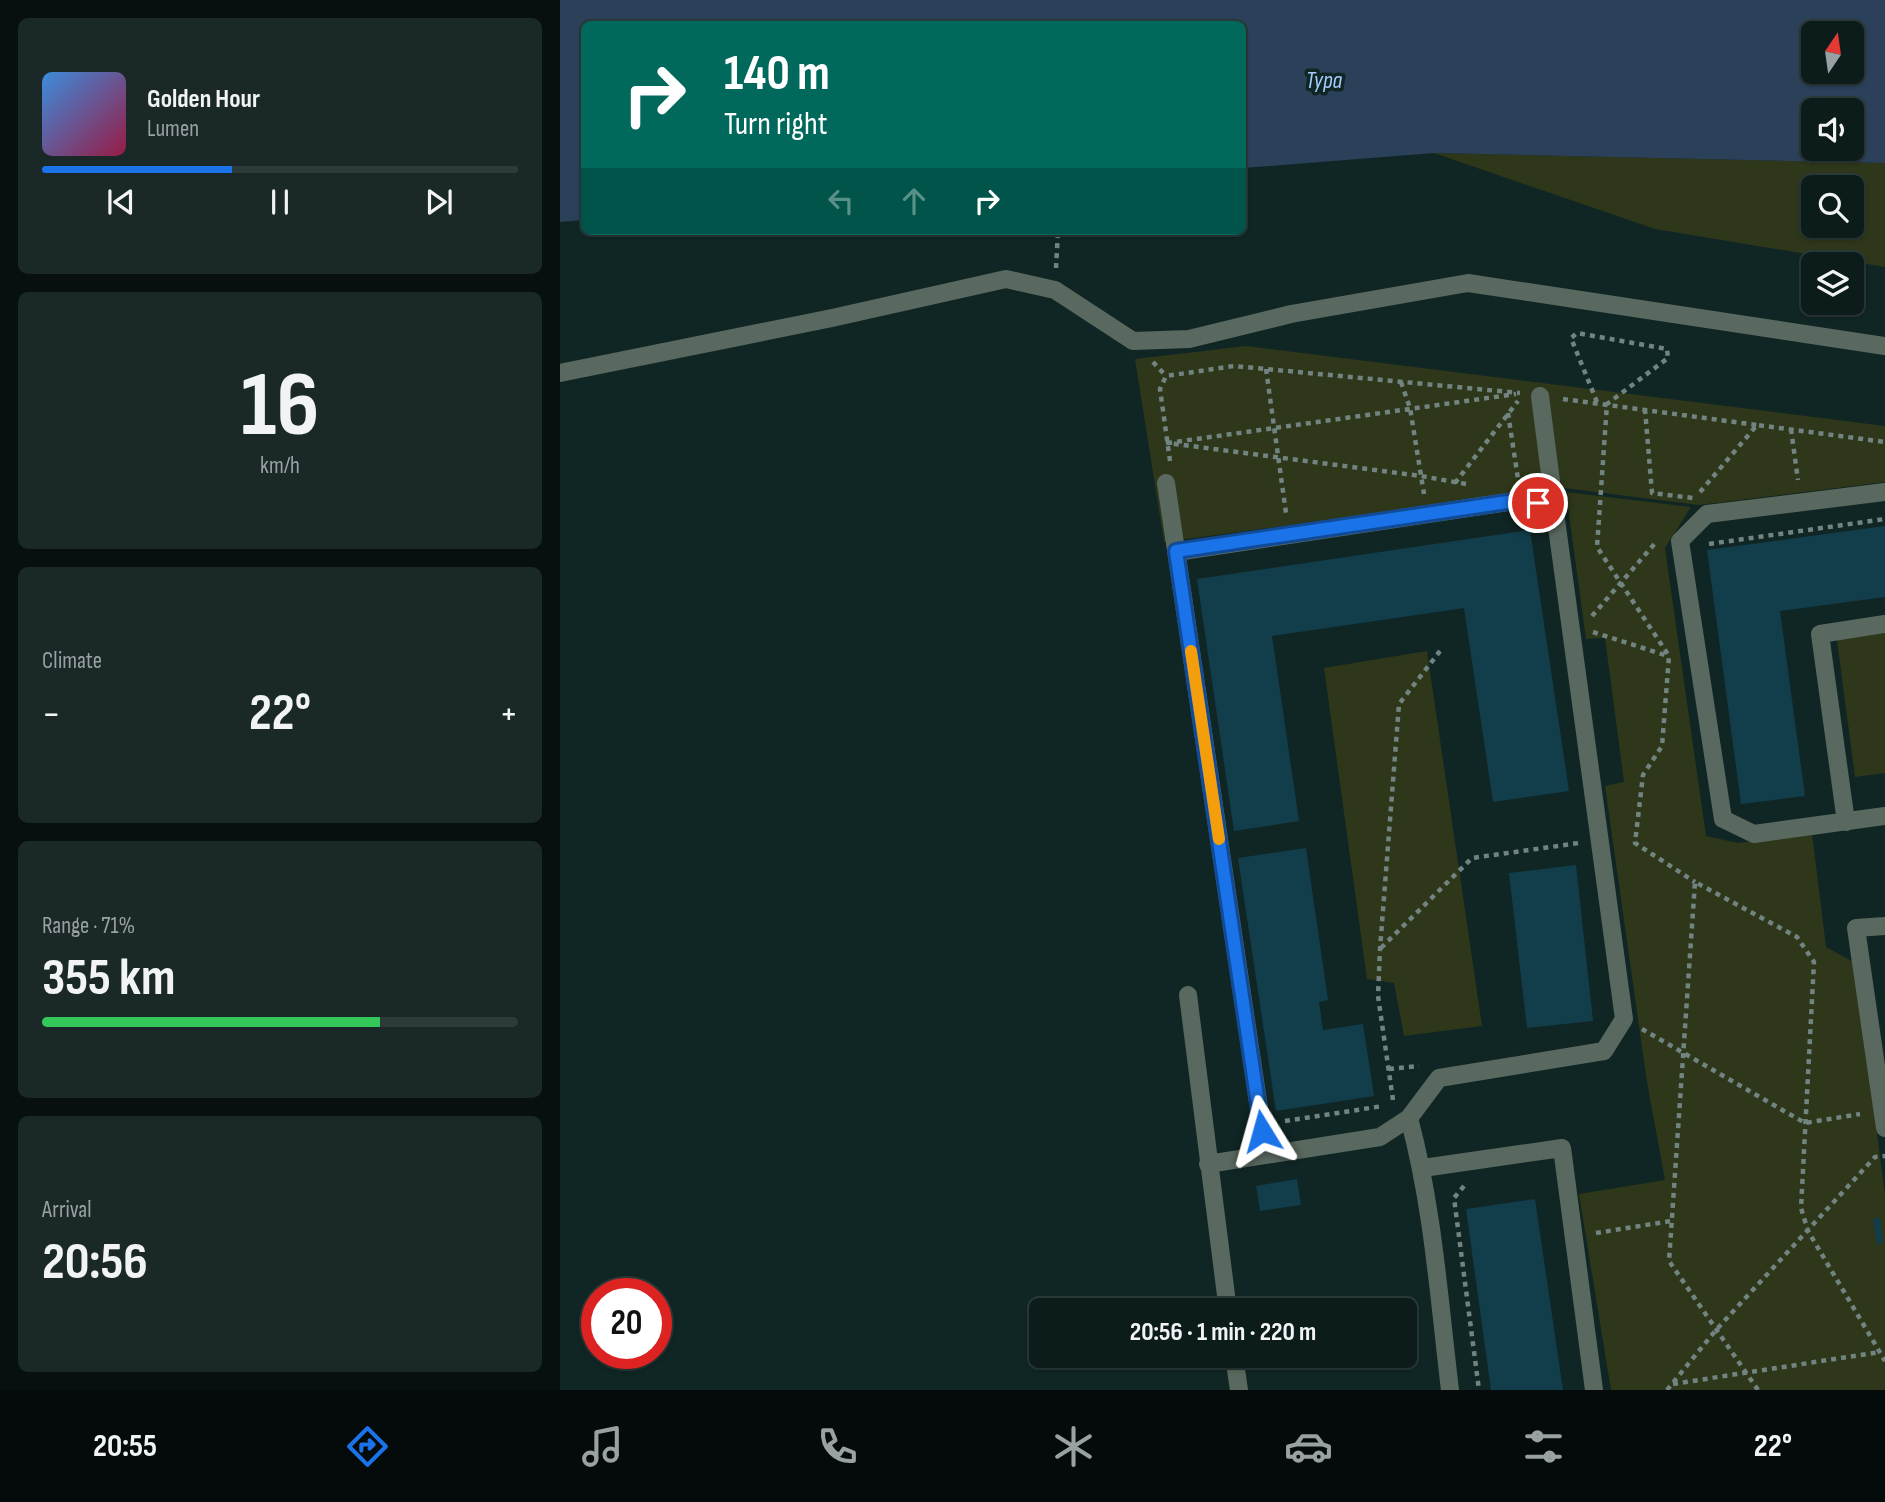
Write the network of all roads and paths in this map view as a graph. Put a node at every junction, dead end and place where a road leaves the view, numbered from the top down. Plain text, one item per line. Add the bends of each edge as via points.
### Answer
1 (1058, 235) edge
2 (1055, 290) junction
3 (1885, 346) edge
4 (1266, 369) junction
5 (560, 373) edge
6 (1401, 382) junction
7 (1532, 394) junction
8 (1597, 402) junction
9 (1607, 404) junction
10 (1410, 408) junction
11 (1644, 409) junction
12 (1508, 413) junction
13 (1757, 425) dead end
14 (1273, 429) junction
15 (1791, 429) dead end
16 (1168, 443) junction
17 (1277, 459) junction
18 (1169, 476) joint
19 (1421, 476) junction
20 (1456, 482) junction
21 (1469, 485) dead end
22 (1446, 489) dead end
23 (1799, 489) dead end
24 (1885, 492) edge
25 (1704, 499) dead end
26 (1521, 500) junction
27 (1425, 503) dead end
28 (1554, 505) junction
29 (1885, 519) edge
30 (1288, 522) dead end
31 (1698, 546) dead end
32 (1176, 551) junction
33 (1885, 624) edge
34 (1585, 629) dead end
35 (1440, 651) dead end
36 (1669, 656) junction
37 (1885, 816) edge
38 (1846, 822) junction
39 (1586, 842) dead end
40 (1695, 882) junction
41 (1885, 926) edge
42 (1380, 950) junction
43 (1188, 995) dead end
44 (1624, 1019) junction
45 (1683, 1053) junction
46 (1427, 1064) dead end
47 (1389, 1069) junction
48 (1871, 1112) dead end
49 (1409, 1118) junction
50 (1284, 1121) dead end
51 (1805, 1123) junction
52 (1885, 1128) edge
53 (1874, 1146) dead end
54 (1266, 1155) junction
55 (1885, 1156) edge
56 (1875, 1157) junction
57 (1208, 1164) junction
58 (1423, 1168) junction
59 (1476, 1184) dead end
60 (1671, 1221) junction
61 (1808, 1231) junction
62 (1574, 1236) junction
63 (1226, 1298) edge
64 (1716, 1330) junction
65 (1880, 1352) junction
66 (1885, 1361) edge
67 (1236, 1368) edge
68 (1747, 1373) junction
69 (1671, 1384) junction
70 (1239, 1390) edge
71 (1449, 1390) edge
72 (1479, 1390) edge
73 (1594, 1390) edge
74 (1667, 1390) edge
75 (1758, 1390) edge

1 - 2 path
2 - 3 street via 1133,341 1189,340 1291,314 1468,283
2 - 5 street via 1006,279
4 - 6 path
4 - 14 path
4 - 16 path via 1234,366 1166,376 1160,389
6 - 7 path
6 - 10 path
7 - 8 path
7 - 10 path
7 - 12 path
7 - 28 street
8 - 9 path
8 - 9 path via 1571,338 1577,333 1667,349 1668,358
9 - 11 path
9 - 36 path via 1597,548
10 - 14 path
10 - 19 path
11 - 13 path
11 - 25 path via 1652,493
12 - 20 path
12 - 26 path
14 - 16 path
14 - 17 path
15 - 23 path
16 - 17 path
16 - 18 path
17 - 19 path
17 - 30 path
18 - 32 street
19 - 20 path
19 - 27 path
20 - 21 path
20 - 22 path
24 - 38 street via 1707,514 1680,541 1723,819 1754,834
26 - 28 street
26 - 32 street
28 - 44 street
29 - 31 path
32 - 54 street
33 - 38 street via 1820,634
34 - 36 path
35 - 42 path via 1399,704
36 - 40 path via 1662,746 1643,775 1634,843
37 - 38 street
39 - 42 path via 1472,858
40 - 45 path
40 - 51 path via 1797,937 1814,962
41 - 52 street via 1856,929
42 - 47 path via 1378,1009
43 - 57 street
44 - 45 path
44 - 49 street via 1604,1051 1439,1078
45 - 51 path
45 - 60 path
46 - 47 path
47 - 50 path via 1394,1105
48 - 51 path
49 - 54 street via 1380,1137
49 - 58 street
51 - 61 path via 1801,1208
53 - 56 path
54 - 57 street
55 - 56 path
56 - 61 path
57 - 63 street
58 - 62 street via 1562,1148
58 - 71 street
59 - 72 path via 1464,1185 1454,1198
60 - 62 path
60 - 64 path via 1669,1261
61 - 64 path
61 - 65 path
62 - 73 street
64 - 68 path
64 - 69 path
65 - 66 path
65 - 68 path
67 - 70 street
68 - 69 path
68 - 75 path
69 - 74 path

